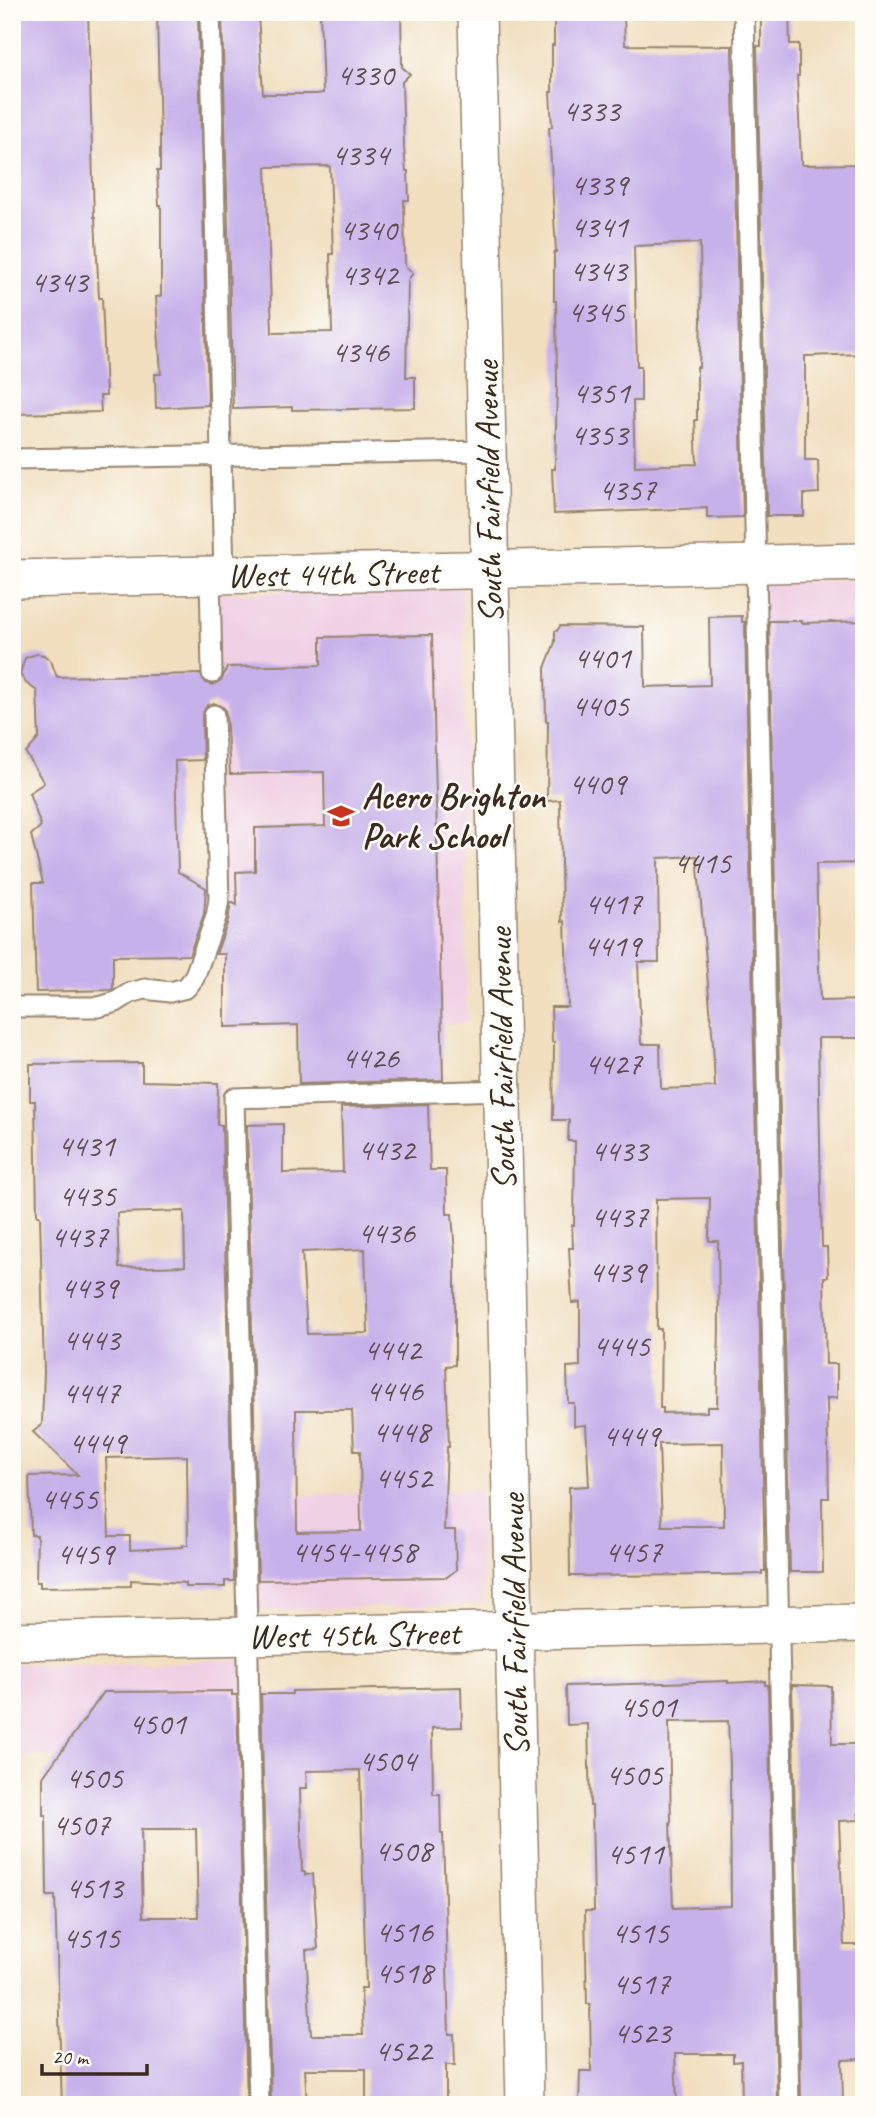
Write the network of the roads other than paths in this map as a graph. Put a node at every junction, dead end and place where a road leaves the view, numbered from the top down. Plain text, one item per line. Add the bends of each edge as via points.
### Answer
1 (210, 12) edge
2 (477, 12) edge
3 (744, 12) edge
4 (487, 451) junction
5 (221, 456) junction
6 (12, 459) edge
7 (864, 562) edge
8 (756, 564) junction
9 (490, 569) junction
10 (217, 575) junction
11 (12, 579) edge
12 (212, 673) dead end
13 (214, 715) dead end
14 (12, 1007) edge
15 (502, 1090) junction
16 (864, 1623) edge
17 (778, 1625) junction
18 (514, 1630) junction
19 (247, 1636) junction
20 (12, 1641) edge
21 (258, 2105) edge
22 (525, 2105) edge
23 (789, 2105) edge

1 - 5 lane
2 - 4 street, South Fairfield Avenue
3 - 8 lane
4 - 5 lane
4 - 9 street, South Fairfield Avenue
5 - 6 lane
5 - 10 lane
7 - 8 street, West 44th Street
8 - 9 street, West 44th Street
8 - 17 lane
9 - 10 street, West 44th Street
9 - 15 street, South Fairfield Avenue
10 - 11 street, West 44th Street
10 - 12 lane
13 - 14 lane via 219,899 194,978 186,988 170,992 145,989 99,1007
15 - 18 street, South Fairfield Avenue
15 - 19 lane via 234,1098
16 - 17 street, West 45th Street
17 - 18 street, West 45th Street
17 - 23 lane
18 - 19 street, West 45th Street
18 - 22 street, South Fairfield Avenue
19 - 20 street, West 45th Street
19 - 21 lane

